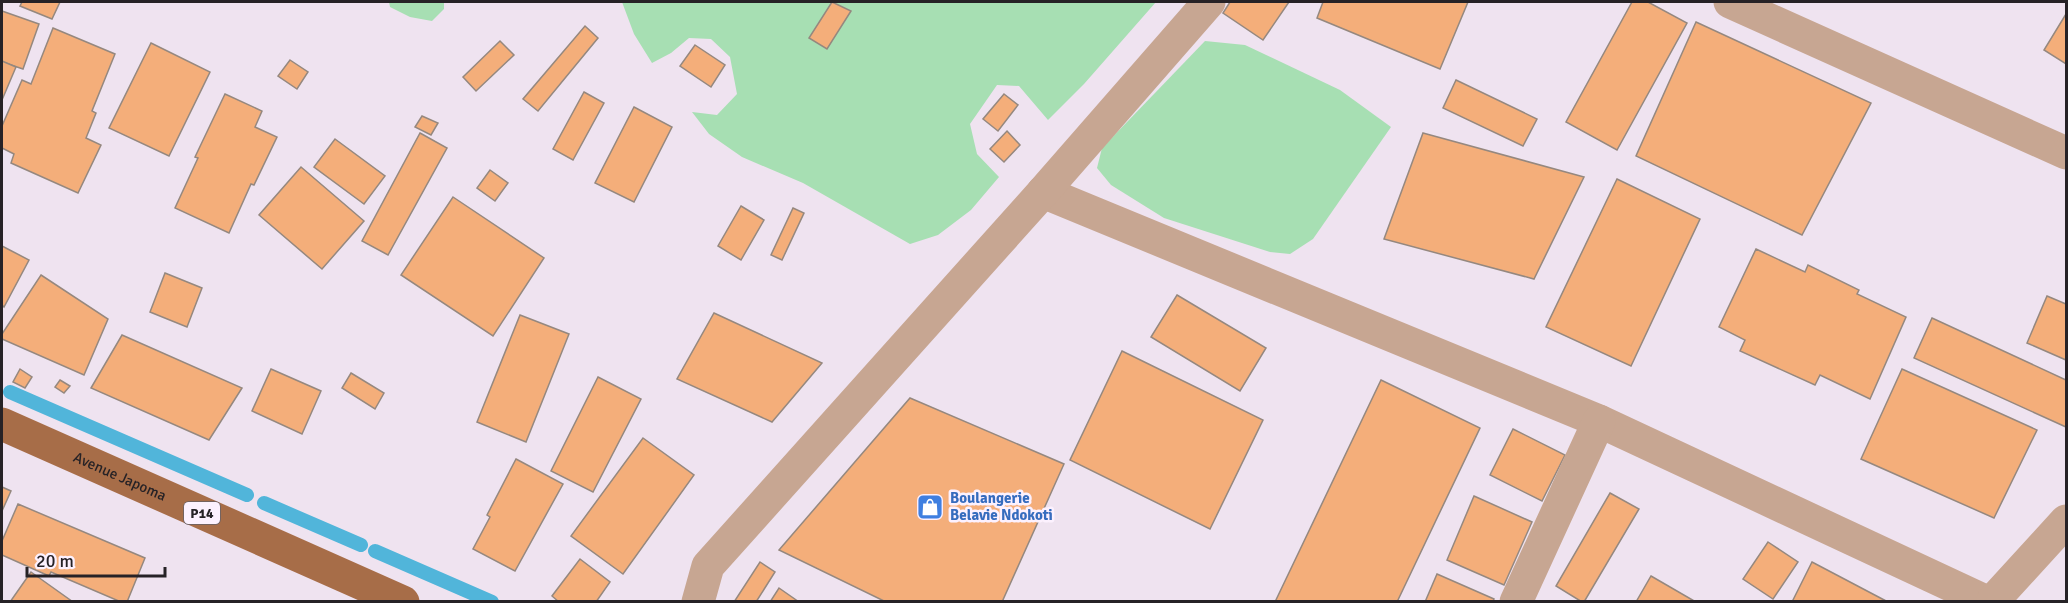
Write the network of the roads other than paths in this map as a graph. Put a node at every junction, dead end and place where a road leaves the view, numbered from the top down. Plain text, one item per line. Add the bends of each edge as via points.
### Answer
1 (1209, 2) edge
2 (1730, 2) edge
3 (2067, 153) edge
4 (1043, 192) junction
5 (1599, 421) junction
6 (2, 424) edge
7 (2067, 521) edge
8 (403, 602) edge
9 (698, 602) edge
10 (1516, 602) edge
11 (1987, 602) edge
12 (1992, 602) edge

1 - 4 street
2 - 3 street
4 - 5 street
4 - 9 street via 708,566
5 - 10 street
5 - 11 street
6 - 8 main road, Avenue Japoma / P14
7 - 12 street

